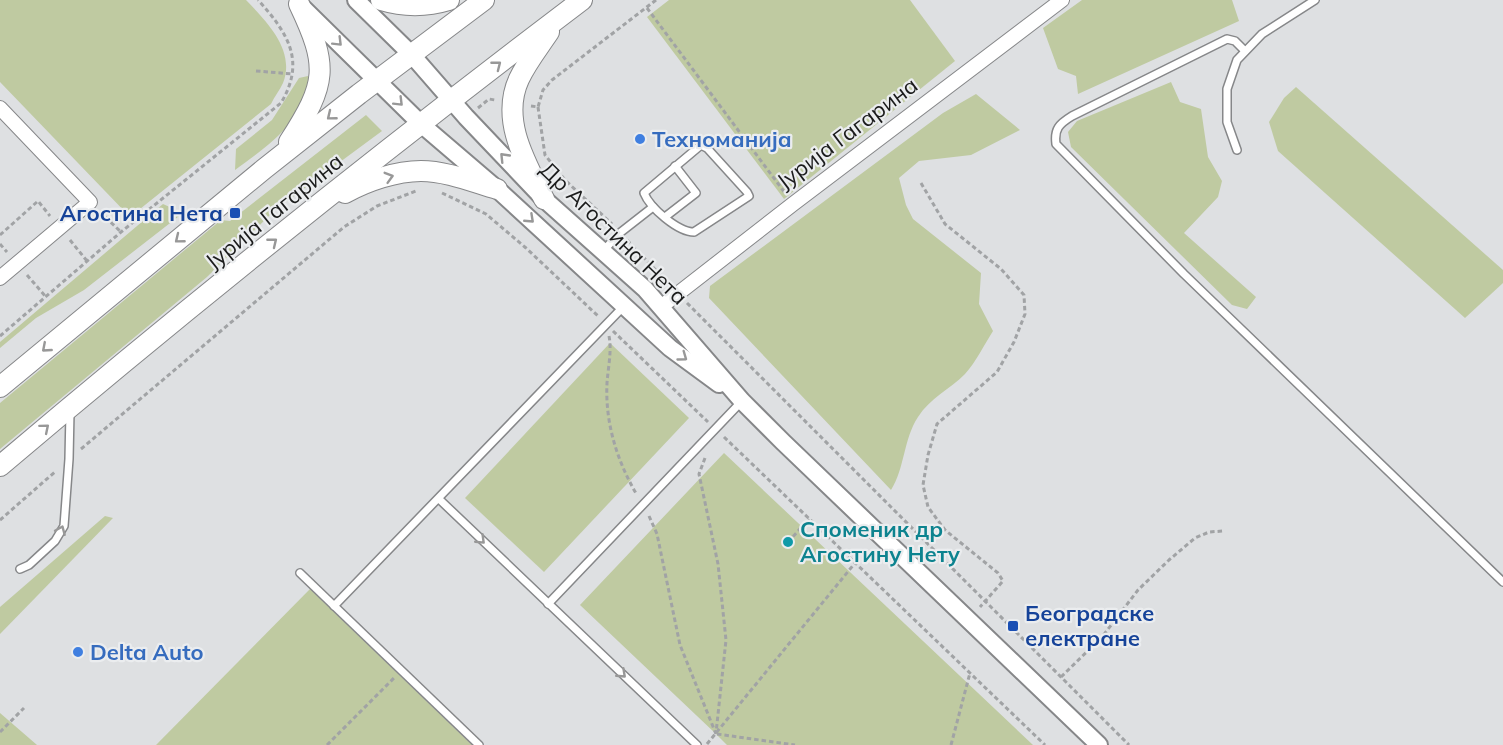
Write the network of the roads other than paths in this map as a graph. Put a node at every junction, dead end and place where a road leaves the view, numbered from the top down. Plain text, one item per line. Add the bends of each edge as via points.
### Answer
1 (356, 0) edge
2 (381, 0) edge
3 (449, 0) edge
4 (484, 0) edge
5 (582, 0) edge
6 (1062, 0) edge
7 (1315, 0) edge
8 (297, 2) edge
9 (560, 16) junction
10 (1245, 51) junction
11 (411, 55) junction
12 (377, 80) junction
13 (451, 101) junction
14 (0, 108) edge
15 (421, 124) junction
16 (1238, 150) dead end
17 (274, 161) junction
18 (675, 166) junction
19 (497, 189) junction
20 (544, 199) junction
21 (316, 207) junction
22 (653, 207) junction
23 (665, 217) junction
24 (603, 251) junction
25 (0, 278) edge
26 (624, 306) junction
27 (662, 306) junction
28 (0, 387) edge
29 (742, 401) junction
30 (70, 406) junction
31 (0, 466) edge
32 (439, 499) junction
33 (20, 569) dead end
34 (300, 573) dead end
35 (1503, 582) edge
36 (548, 604) junction
37 (334, 606) junction
38 (479, 745) edge
39 (697, 745) edge
40 (1099, 745) edge

1 - 11 street, Др Агостина Нета
2 - 3 main road via 410,6
4 - 11 main road, Јурија Гагарина
5 - 9 main road, Јурија Гагарина
6 - 27 street, Јурија Гагарина
7 - 10 lane via 1262,34
8 -> 12 street, Др Агостина Нета
8 - 17 main road via 316,44 320,81 306,117
13 -> 9 main road, Јурија Гагарина
9 - 20 main road via 522,74 513,103 520,147
10 - 16 lane via 1237,60 1227,89 1227,122
10 - 35 lane via 1227,39 1060,123 1055,133 1056,144
11 - 12 main road, Јурија Гагарина
11 - 13 street, Др Агостина Нета
12 -> 15 street, Др Агостина Нета
12 -> 17 main road, Јурија Гагарина
13 - 15 main road, Јурија Гагарина
20 -> 13 street, Др Агостина Нета
14 - 25 street via 90,202
15 - 19 street, Др Агостина Нета
15 - 21 main road, Јурија Гагарина
17 -> 28 main road, Јурија Гагарина
18 - 22 lane via 644,191
18 - 23 lane via 696,193
18 - 23 lane via 705,146 749,196 694,232 687,232
21 -> 19 main road via 376,180 422,171
19 -> 26 street, Др Агостина Нета
20 - 24 street, Др Агостина Нета
30 -> 21 main road, Јурија Гагарина
22 - 23 lane
22 - 24 lane
24 - 27 street, Др Агостина Нета
26 -> 29 street, Др Агостина Нета via 670,348
26 - 32 lane, Др Агостина Нета
27 - 29 street, Др Агостина Нета
29 - 36 lane
29 - 40 street, Др Агостина Нета
31 -> 30 main road, Јурија Гагарина
33 -> 30 lane via 29,566 63,531
32 -> 36 lane
32 - 37 lane, Др Агостина Нета
34 - 37 lane
36 -> 39 lane
37 - 38 lane

